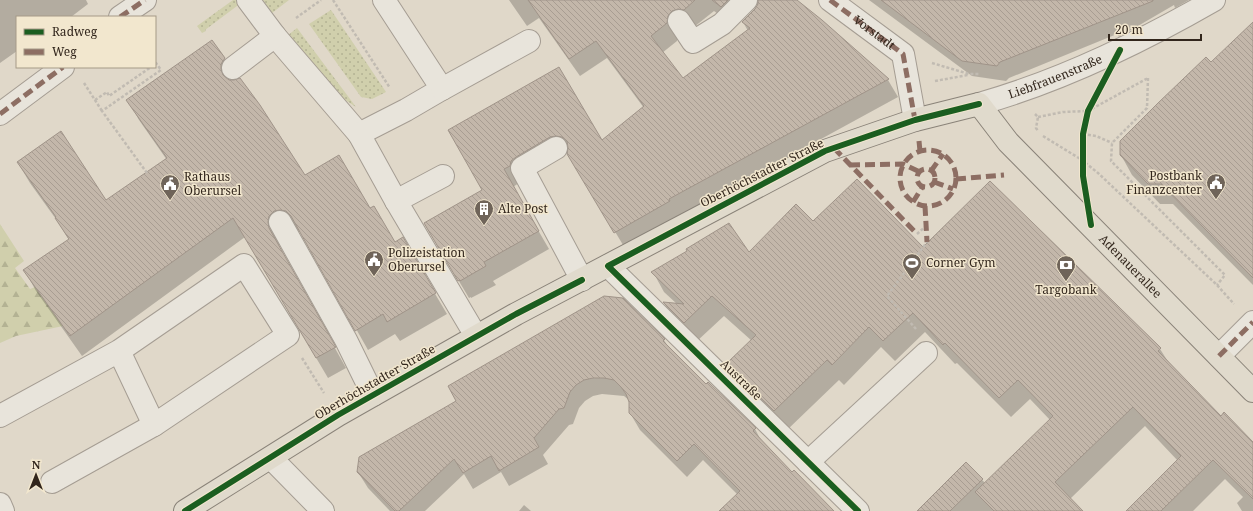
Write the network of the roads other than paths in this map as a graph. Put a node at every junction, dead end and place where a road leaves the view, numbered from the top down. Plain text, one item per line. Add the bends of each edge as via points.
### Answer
1 (145, 0) edge
2 (248, 0) edge
3 (384, 0) edge
4 (746, 0) edge
5 (830, 0) edge
6 (1214, 0) edge
7 (121, 16) edge
8 (679, 21) dead end
9 (275, 36) junction
10 (530, 41) dead end
11 (62, 68) edge
12 (233, 68) dead end
13 (442, 89) junction
14 (979, 104) junction
15 (0, 114) edge
16 (915, 120) junction
17 (359, 134) junction
18 (556, 148) dead end
19 (444, 176) dead end
20 (396, 201) junction
21 (280, 222) dead end
22 (608, 266) junction
23 (582, 280) junction
24 (1252, 323) edge
25 (476, 336) junction
26 (119, 351) junction
27 (926, 353) road end
28 (1219, 356) junction
29 (1253, 391) edge
30 (373, 395) junction
31 (0, 416) edge
32 (154, 425) junction
33 (271, 458) junction
34 (808, 462) junction
35 (52, 482) dead end
36 (0, 504) edge
37 (3, 511) edge
38 (185, 511) edge
39 (323, 511) edge
40 (858, 511) edge

1 - 7 street
2 - 9 street
3 - 13 street
4 - 8 street via 722,24 693,42
5 - 16 street, Vorstadt via 904,54
6 - 14 street, Liebfrauenstraße via 1120,50 1012,94
9 - 12 street
9 - 17 street
10 - 13 street
11 - 15 street
13 - 17 street
14 - 16 main road, Oberhöchstadter Straße
14 - 28 main road, Adenauerallee via 1008,142
16 - 22 main road, Oberhöchstadter Straße via 825,152
17 - 20 street
18 - 23 street via 522,168
19 - 20 street
20 - 25 street
21 - 30 street via 346,340
22 - 23 main road, Oberhöchstadter Straße
22 - 34 street, Austraße
23 - 25 main road, Oberhöchstadter Straße
24 - 28 street
25 - 30 main road, Oberhöchstadter Straße
26 - 31 street
26 - 32 street
26 - 32 street via 244,266 288,335
27 - 34 street
28 - 29 main road, Adenauerallee
30 - 33 main road, Oberhöchstadter Straße
32 - 35 street
33 - 38 main road, Oberhöchstadter Straße
33 - 39 street
34 - 40 street, Austraße
36 - 37 street

